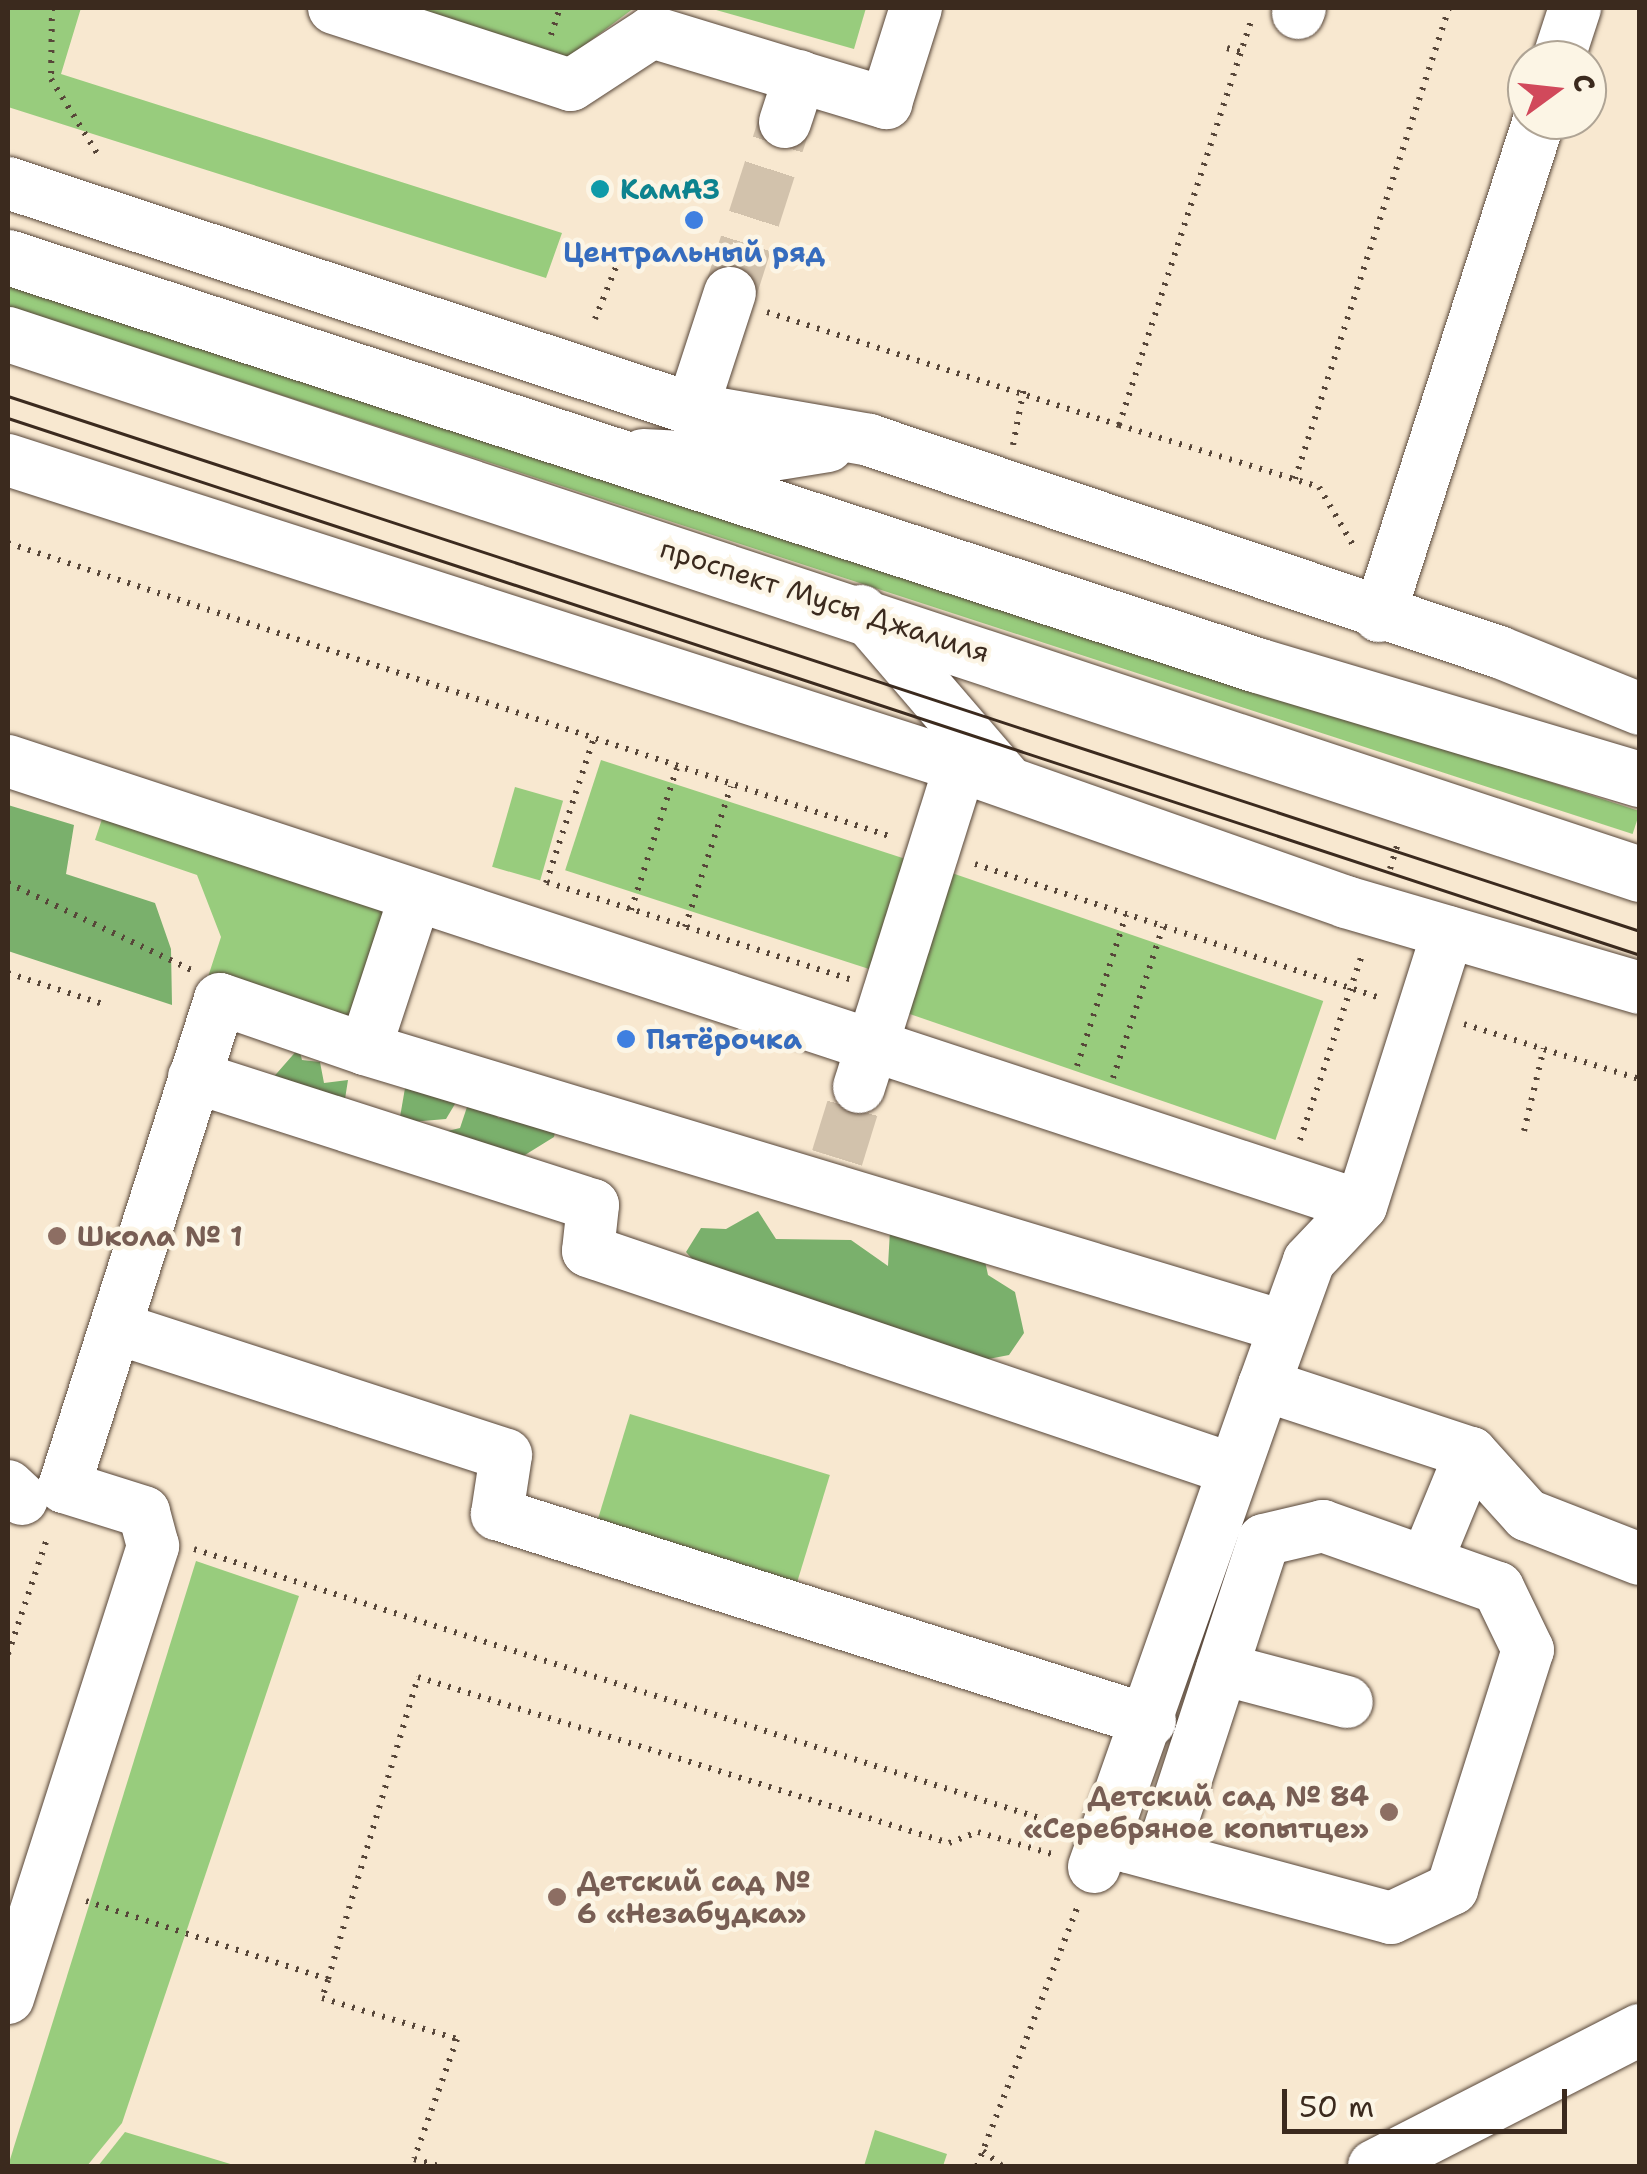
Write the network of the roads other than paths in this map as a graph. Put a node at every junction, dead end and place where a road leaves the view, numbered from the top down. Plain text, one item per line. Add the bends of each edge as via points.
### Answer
1 (334, 8) edge
2 (916, 8) edge
3 (1575, 8) edge
4 (1565, 40) edge
5 (1533, 140) edge
6 (8, 183) edge
7 (8, 257) edge
8 (742, 301) tunnel mouth
9 (8, 334) edge
10 (692, 409) junction
11 (870, 440) junction
12 (617, 454) junction
13 (8, 460) edge
14 (861, 611) junction
15 (1380, 616) junction
16 (1640, 709) edge
17 (8, 761) edge
18 (960, 766) junction
19 (1640, 779) edge
20 (1012, 786) junction
21 (1640, 874) edge
22 (415, 898) junction
23 (1448, 932) junction
24 (1640, 988) edge
25 (365, 1050) junction
26 (866, 1065) junction
27 (194, 1077) junction
28 (1362, 1206) junction
29 (1279, 1325) junction
30 (116, 1328) junction
31 (1264, 1385) junction
32 (1471, 1453) junction
33 (1232, 1470) junction
34 (31, 1491) edge
35 (1640, 1559) edge
36 (1426, 1562) junction
37 (1222, 1669) junction
38 (1348, 1702) dead end
39 (1150, 1721) junction
40 (1161, 1856) junction
41 (8, 1998) edge
42 (1640, 2030) edge
43 (1374, 2166) edge

1 - 2 street via 570,85 652,32 792,99 886,103
3 - 4 street
5 - 15 street
6 - 10 street
7 - 12 main road
8 - 10 street
9 - 14 main road, проспект Мусы Джалиля
10 - 11 street
11 - 12 street via 741,460
11 - 15 street
12 - 19 main road via 1257,665
13 - 18 street
14 - 20 street
14 - 21 main road, проспект Мусы Джалиля
15 - 16 street
17 - 22 street
18 - 20 street
18 - 26 street
20 - 23 street
22 - 25 street
22 - 26 street via 668,979
23 - 24 street
23 - 28 street
25 - 27 street via 220,999
25 - 29 street via 833,1173
26 - 28 street via 1081,1115
27 - 30 street
27 - 33 street via 592,1205 588,1251
28 - 29 street via 1309,1261
29 - 31 street
30 - 34 street
30 - 39 street via 506,1456 497,1514
31 - 32 street
31 - 33 street
32 - 35 street via 1527,1514
32 - 36 street
33 - 39 street
34 - 41 street via 144,1512 153,1546
36 - 37 street via 1323,1526 1264,1540
36 - 40 street via 1498,1588 1528,1650 1452,1889 1391,1918
37 - 38 street
37 - 40 street
39 - 40 street via 1099,1853
42 - 43 street

